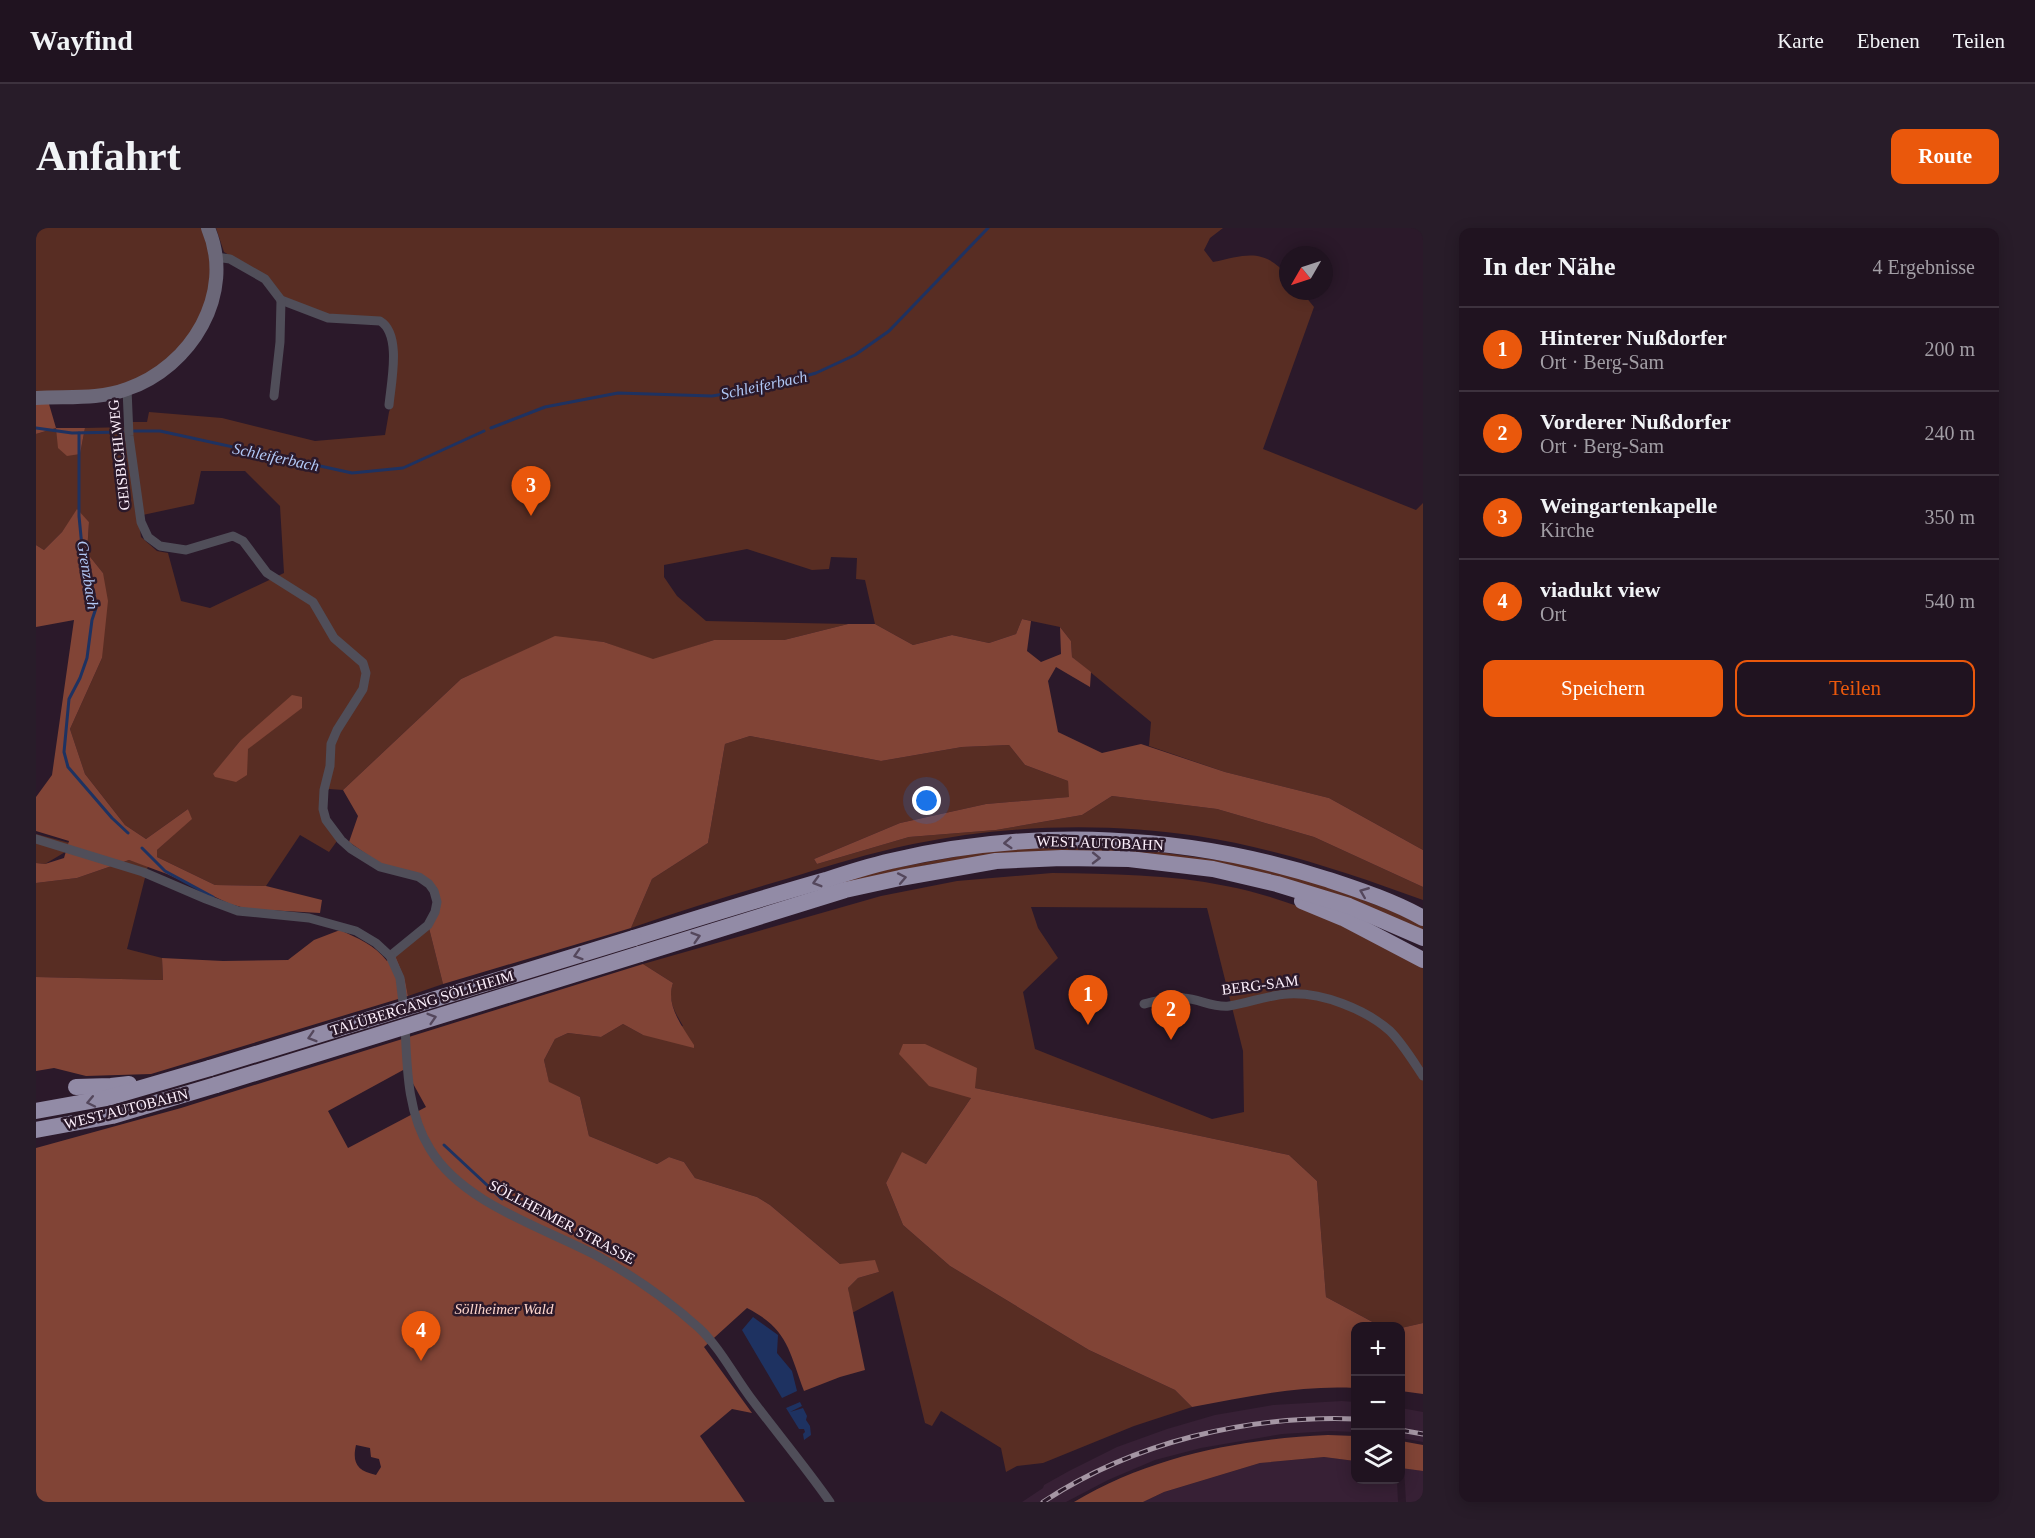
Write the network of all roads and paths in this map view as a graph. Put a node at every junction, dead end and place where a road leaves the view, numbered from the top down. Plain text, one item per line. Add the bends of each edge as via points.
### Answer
1 (208, 228) edge
2 (216, 257) junction
3 (281, 300) junction
4 (127, 389) junction
5 (274, 396) dead end
6 (36, 398) edge
7 (389, 405) dead end
8 (36, 839) edge
9 (1277, 884) junction
10 (1423, 918) edge
11 (1423, 938) edge
12 (637, 946) junction
13 (390, 956) junction
14 (1423, 960) edge
15 (1144, 1004) dead end
16 (210, 1068) joint
17 (1423, 1076) edge
18 (168, 1081) junction
19 (216, 1085) joint
20 (76, 1087) dead end
21 (36, 1111) edge
22 (36, 1130) edge
23 (830, 1502) edge

1 - 2 street
2 - 3 street via 230,259 265,279
2 - 4 street via 216,290 207,317 188,347 169,366
3 - 5 street
3 - 7 street via 328,318 380,321 387,325 392,334 393,358
4 - 6 street via 89,397
4 - 13 street, GEISBICHLWEG via 141,522 148,537 160,546 186,550 232,536 243,541 267,573 313,602 334,638 363,663 363,689 332,744 323,809 326,820 351,849 380,867 419,877 434,891 437,902 428,925
8 - 13 street via 143,872 238,911 309,918 356,931
9 - 11 highway, WEST AUTOBAHN via 1349,906
12 -> 9 highway, WEST AUTOBAHN via 845,890 996,861 1129,859 1213,869
9 - 14 highway via 1304,903 1343,918
10 -> 12 highway, WEST AUTOBAHN via 1359,890 1215,850 1139,841 1057,839 980,845 891,861 769,896
12 -> 16 highway, TALÜBERGANG SÖLLHEIM, bridge
19 -> 12 highway, TALÜBERGANG SÖLLHEIM, bridge
13 - 23 street, SÖLLHEIMER STRASSE via 403,987 407,1071 414,1112 429,1148 443,1166 466,1188 512,1215 635,1278 699,1329 719,1350
15 - 17 street, BERG-SAM via 1176,997 1228,1006 1287,994 1329,999 1367,1016 1390,1032
16 - 18 highway, WEST AUTOBAHN
18 - 20 highway via 148,1079
18 -> 21 highway, WEST AUTOBAHN via 107,1098
19 - 22 highway, WEST AUTOBAHN via 112,1116

